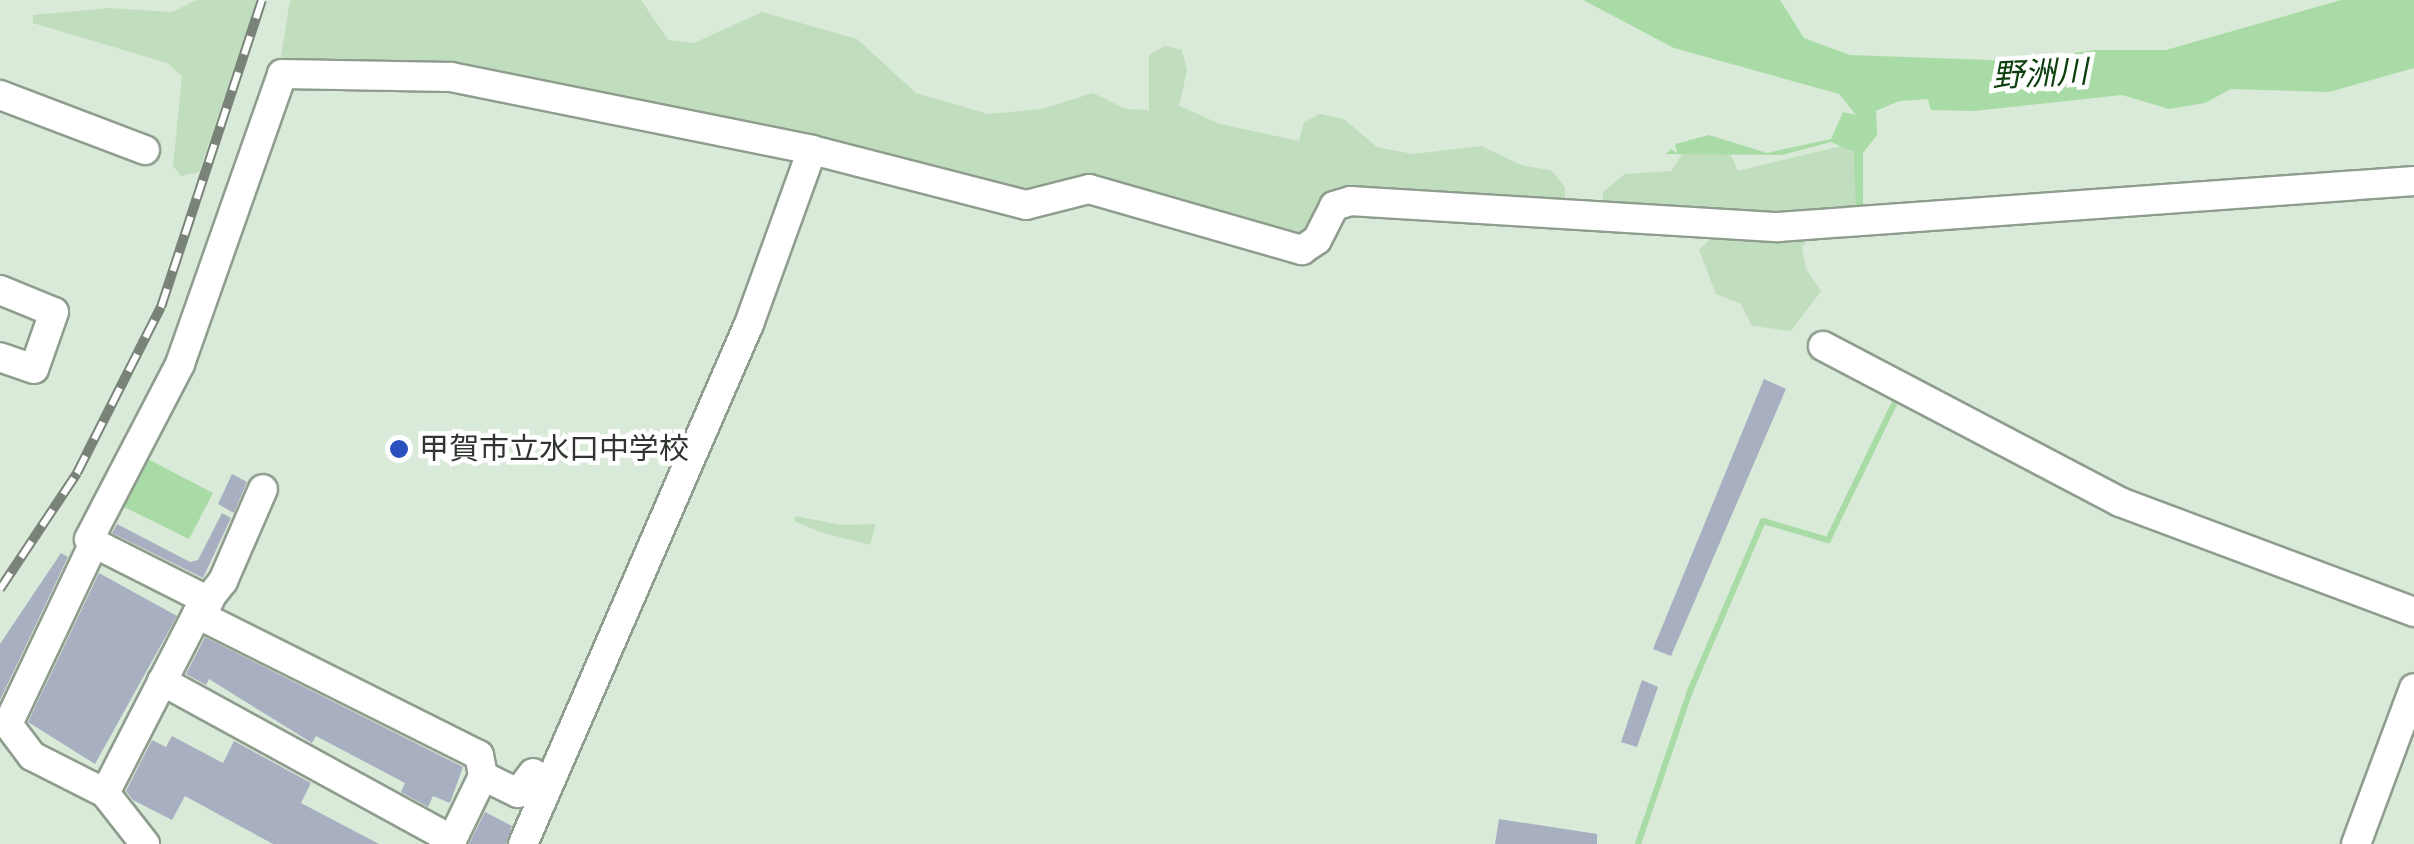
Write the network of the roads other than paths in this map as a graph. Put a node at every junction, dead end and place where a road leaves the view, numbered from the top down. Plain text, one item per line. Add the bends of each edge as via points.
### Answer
1 (0, 95) edge
2 (146, 150) dead end
3 (812, 150) junction
4 (2414, 182) edge
5 (0, 290) edge
6 (1822, 346) dead end
7 (0, 357) edge
8 (263, 489) dead end
9 (94, 543) junction
10 (203, 608) junction
11 (2414, 612) edge
12 (162, 681) junction
13 (2414, 688) edge
14 (533, 773) dead end
15 (483, 776) junction
16 (105, 794) junction
17 (451, 842) edge
18 (145, 844) edge
19 (523, 844) edge
20 (2356, 844) edge

1 - 2 street
3 - 4 street via 1026,205 1089,188 1302,250 1317,240 1334,206 1350,202 1778,227
3 - 9 street via 451,77 282,74 187,346 89,539
3 - 19 street via 749,324
5 - 7 street via 54,312 34,369
6 - 11 street via 2120,502
8 - 10 street
9 - 10 street
9 - 16 street via 8,724 32,756
10 - 12 street
10 - 15 street via 479,755
12 - 16 street
12 - 17 street
13 - 20 street
14 - 15 street via 518,793
15 - 17 street
16 - 18 street

